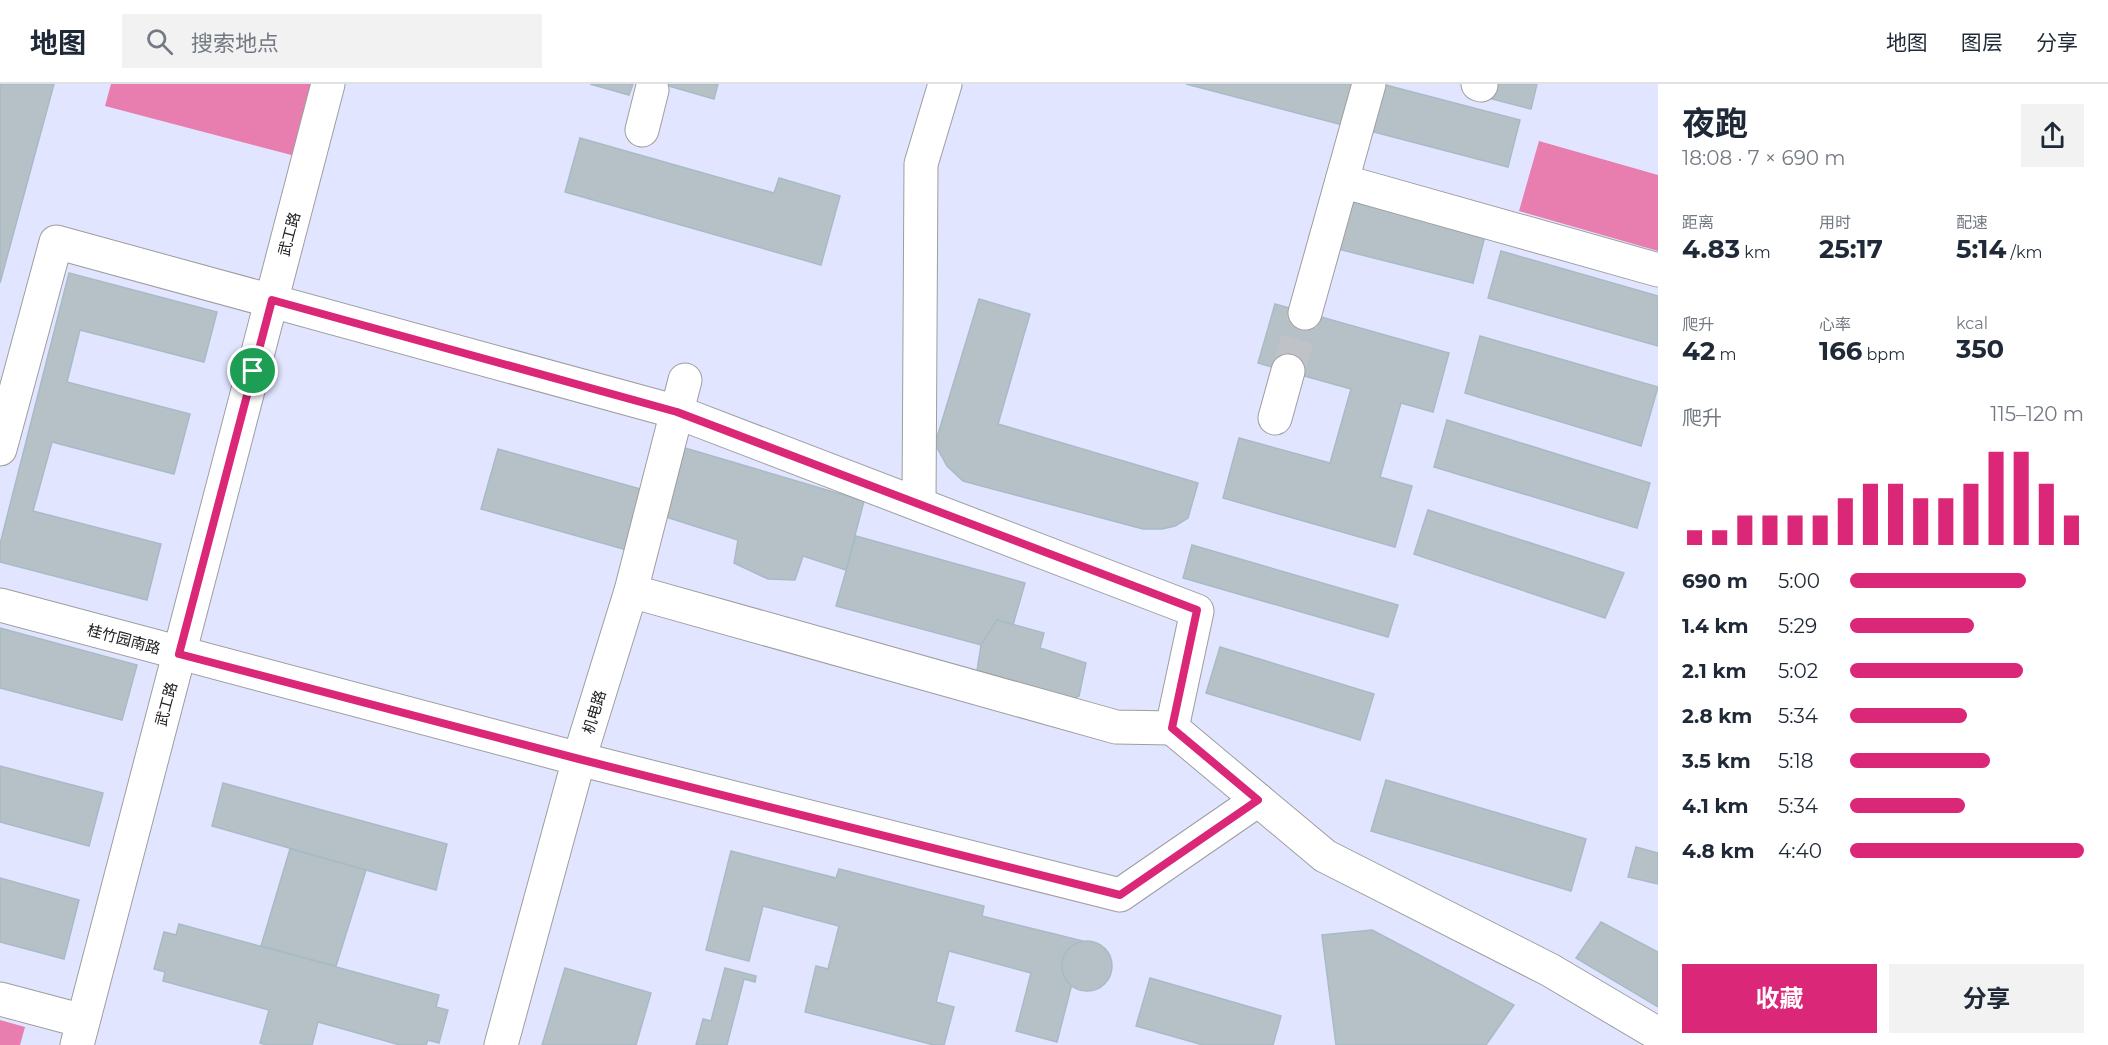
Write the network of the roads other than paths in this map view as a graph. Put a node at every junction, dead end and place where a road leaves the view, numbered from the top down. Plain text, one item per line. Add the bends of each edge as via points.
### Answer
1 (328, 84) edge
2 (945, 84) edge
3 (1369, 84) edge
4 (652, 90) dead end
5 (642, 130) dead end
6 (1342, 181) junction
7 (1658, 270) edge
8 (272, 300) junction
9 (1305, 313) tunnel mouth
10 (1288, 371) tunnel mouth
11 (685, 380) dead end
12 (677, 412) junction
13 (1275, 418) dead end
14 (0, 449) edge
15 (919, 504) junction
16 (631, 591) junction
17 (0, 605) edge
18 (179, 654) junction
19 (1172, 728) junction
20 (579, 759) junction
21 (1258, 800) junction
22 (0, 999) edge
23 (80, 1033) edge
24 (1658, 1034) edge
25 (501, 1045) edge

1 - 8 street, 武工路
2 - 15 street via 921,164
3 - 6 street
4 - 5 street
6 - 7 street
6 - 9 street
8 - 12 street
8 - 14 street via 56,242
8 - 18 street, 武工路
10 - 13 street
11 - 12 street, 机电路
12 - 15 street
12 - 16 street, 机电路
15 - 19 street via 1197,610
16 - 19 street via 1116,727
16 - 20 street, 机电路
17 - 18 street, 桂竹园南路
18 - 20 street, 桂竹园南路
18 - 23 street, 武工路
19 - 21 street
20 - 21 street, 桂竹园南路 via 1120,895
20 - 25 street, 机电路
21 - 24 street via 1325,856 1550,970
22 - 23 street

